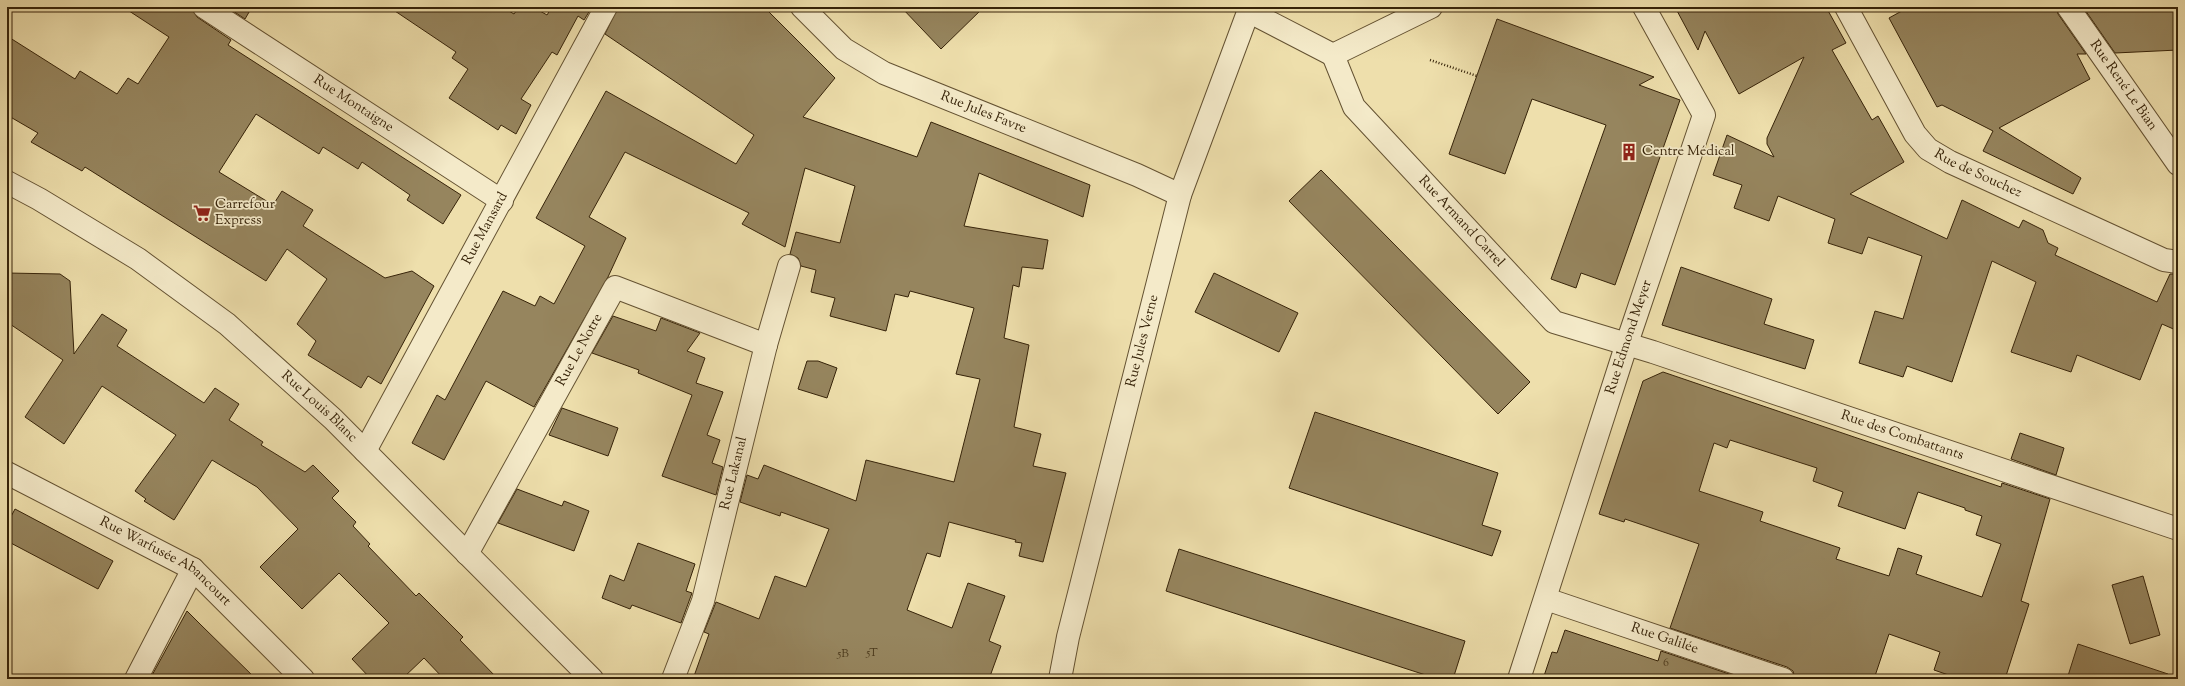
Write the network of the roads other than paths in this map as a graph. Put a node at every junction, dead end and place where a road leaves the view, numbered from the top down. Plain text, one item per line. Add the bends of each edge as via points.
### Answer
1 (204, 7) edge
2 (606, 7) edge
3 (802, 7) edge
4 (1431, 7) edge
5 (1644, 7) edge
6 (1846, 7) edge
7 (2068, 7) edge
8 (1249, 9) edge
9 (1333, 55) junction
10 (2178, 164) edge
11 (7, 182) edge
12 (1180, 195) junction
13 (502, 201) junction
14 (2178, 262) edge
15 (789, 266) dead end
16 (1627, 343) junction
17 (766, 345) junction
18 (365, 451) junction
19 (7, 473) edge
20 (2178, 529) edge
21 (467, 554) junction
22 (193, 569) junction
23 (1546, 599) junction
24 (136, 679) edge
25 (303, 679) edge
26 (592, 679) edge
27 (673, 679) edge
28 (1060, 679) edge
29 (1519, 679) edge
30 (1783, 679) edge

1 - 13 street, Rue Montaigne
2 - 13 street, Rue Mansard
3 - 12 street, Rue Jules Favre via 844,49 884,73 1137,175
4 - 9 street
5 - 16 street, Rue Edmond Meyer via 1704,115
6 - 14 street, Rue de Souchez via 1915,134 1928,149 1950,162 2164,260
7 - 10 street, Rue René Le Bian
8 - 9 street
8 - 12 street, Rue Jules Verne
9 - 16 street, Rue Armand Carrel via 1354,107 1554,322
11 - 18 street, Rue Louis Blanc via 138,259 227,324
12 - 28 street, Rue Jules Verne via 1068,637
13 - 18 street, Rue Mansard
15 - 17 street, Rue Lakanal
16 - 20 street, Rue des Combattants
16 - 23 street, Rue Edmond Meyer
17 - 21 street, Rue Le Notre via 614,288
17 - 27 street, Rue Lakanal via 703,601
18 - 21 street, Rue Louis Blanc
19 - 22 street, Rue Warfusée Abancourt
21 - 26 street, Rue Louis Blanc
22 - 24 street
22 - 25 street, Rue Warfusée Abancourt
23 - 29 street, Rue Edmond Meyer
23 - 30 street, Rue Galilée

